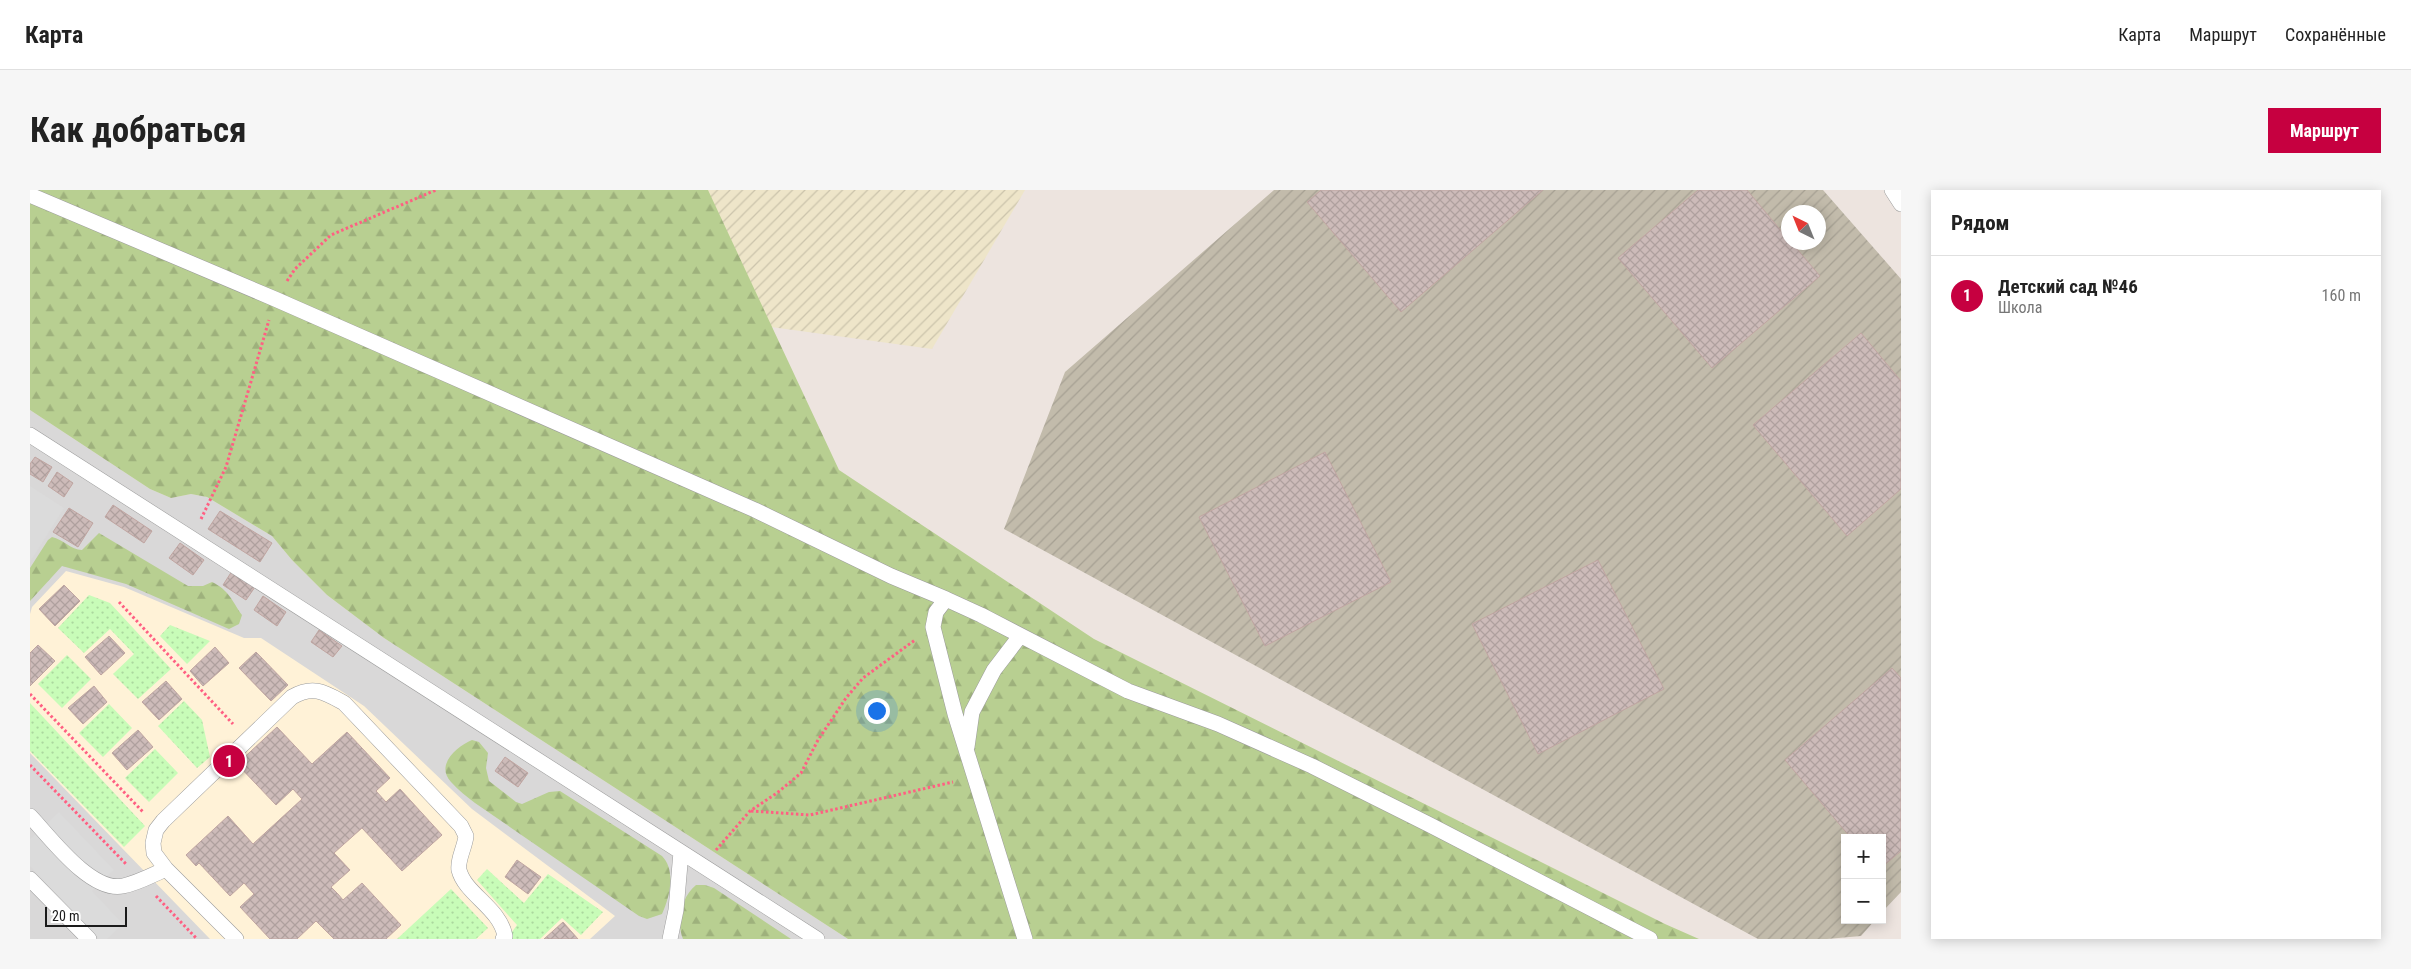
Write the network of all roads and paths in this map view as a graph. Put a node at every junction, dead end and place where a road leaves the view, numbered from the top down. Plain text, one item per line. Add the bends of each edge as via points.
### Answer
1 (436, 190) edge
2 (1892, 190) edge
3 (30, 195) edge
4 (1901, 204) edge
5 (275, 300) junction
6 (30, 435) edge
7 (191, 537) junction
8 (946, 600) junction
9 (119, 602) dead end
10 (933, 627) junction
11 (1020, 636) junction
12 (30, 694) edge
13 (247, 739) junction
14 (966, 751) junction
15 (30, 765) edge
16 (975, 777) junction
17 (750, 811) junction
18 (30, 816) edge
19 (158, 827) junction
20 (681, 852) junction
21 (703, 866) junction
22 (166, 869) junction
23 (30, 878) edge
24 (141, 880) junction
25 (89, 939) edge
26 (197, 939) edge
27 (236, 939) edge
28 (503, 939) edge
29 (670, 939) edge
30 (817, 939) edge
31 (1025, 939) edge
32 (1650, 939) edge

1 - 5 path via 331,234 295,270
2 - 4 lane
3 - 5 lane
5 - 7 path via 226,467
5 - 8 lane via 755,510
6 - 7 lane
7 - 20 lane
8 - 10 lane via 936,612
8 - 11 lane
9 - 13 path
10 - 14 lane
10 - 17 path via 863,678 818,740 801,772
11 - 14 lane via 994,670 972,712
11 - 32 lane via 1128,692 1218,724 1312,766
12 - 19 path
13 - 19 lane
13 - 28 lane via 292,697 309,689 327,693 344,703 461,826 466,836 459,871 503,924
14 - 16 lane
15 - 24 path
16 - 17 path via 810,815
16 - 31 lane
17 - 21 path
18 - 24 lane via 87,876 100,883 122,887
19 - 22 lane via 153,843 154,853
20 - 21 lane
20 - 29 lane
21 - 30 lane
22 - 24 lane
22 - 27 lane
23 - 25 lane
24 - 26 path

